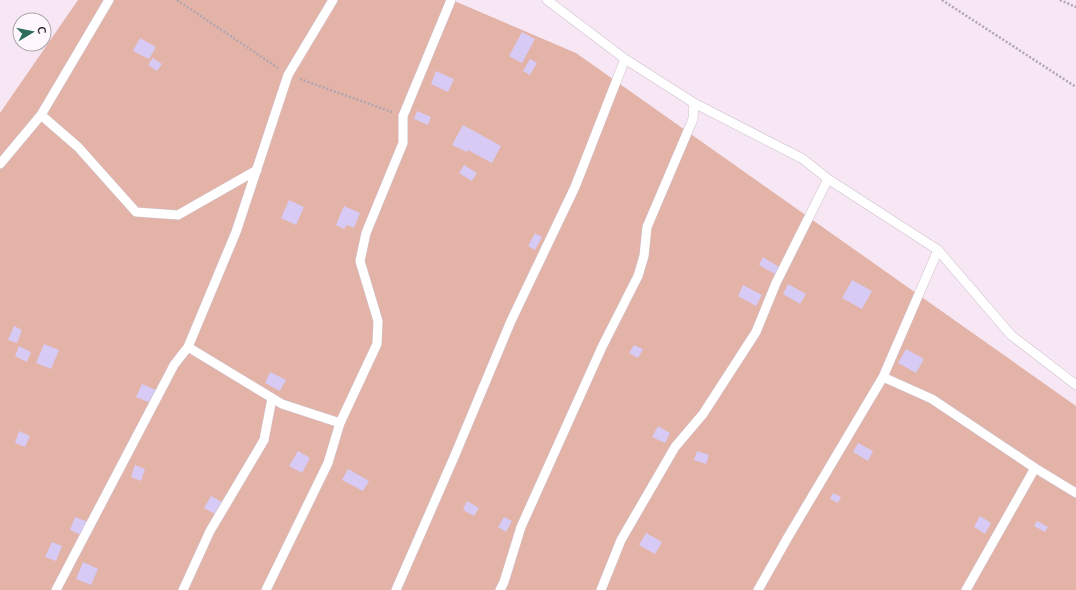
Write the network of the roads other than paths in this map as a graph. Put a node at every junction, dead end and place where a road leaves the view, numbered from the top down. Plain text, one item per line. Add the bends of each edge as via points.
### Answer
1 (109, 0) edge
2 (333, 0) edge
3 (451, 0) edge
4 (547, 0) edge
5 (625, 59) junction
6 (694, 103) junction
7 (41, 115) junction
8 (0, 164) edge
9 (256, 170) junction
10 (828, 178) junction
11 (938, 250) junction
12 (188, 347) junction
13 (883, 377) junction
14 (1076, 385) edge
15 (272, 398) junction
16 (340, 423) junction
17 (1035, 468) junction
18 (1076, 493) edge
19 (56, 590) edge
20 (183, 590) edge
21 (266, 590) edge
22 (396, 590) edge
23 (500, 590) edge
24 (601, 590) edge
25 (758, 590) edge
26 (966, 590) edge

1 - 7 lane
2 - 9 lane via 288,75
3 - 16 lane via 402,116 403,142 366,233 360,261 378,321 377,344
4 - 5 lane
5 - 6 lane
5 - 22 lane via 575,187 511,321
6 - 10 lane via 803,159
6 - 23 lane via 694,119 648,228 638,276 602,347 521,527
7 - 8 lane
7 - 9 lane via 78,147 136,212 178,215
9 - 12 lane via 236,232
10 - 11 lane
10 - 24 lane via 776,283 756,332 703,414 675,447 621,540
11 - 13 lane
11 - 14 lane via 1011,335
12 - 15 lane
12 - 19 lane via 174,365
13 - 17 lane via 932,399
13 - 25 lane
15 - 16 lane via 282,404
15 - 20 lane via 264,440 210,531
16 - 21 lane via 328,463
17 - 18 lane
17 - 26 lane

